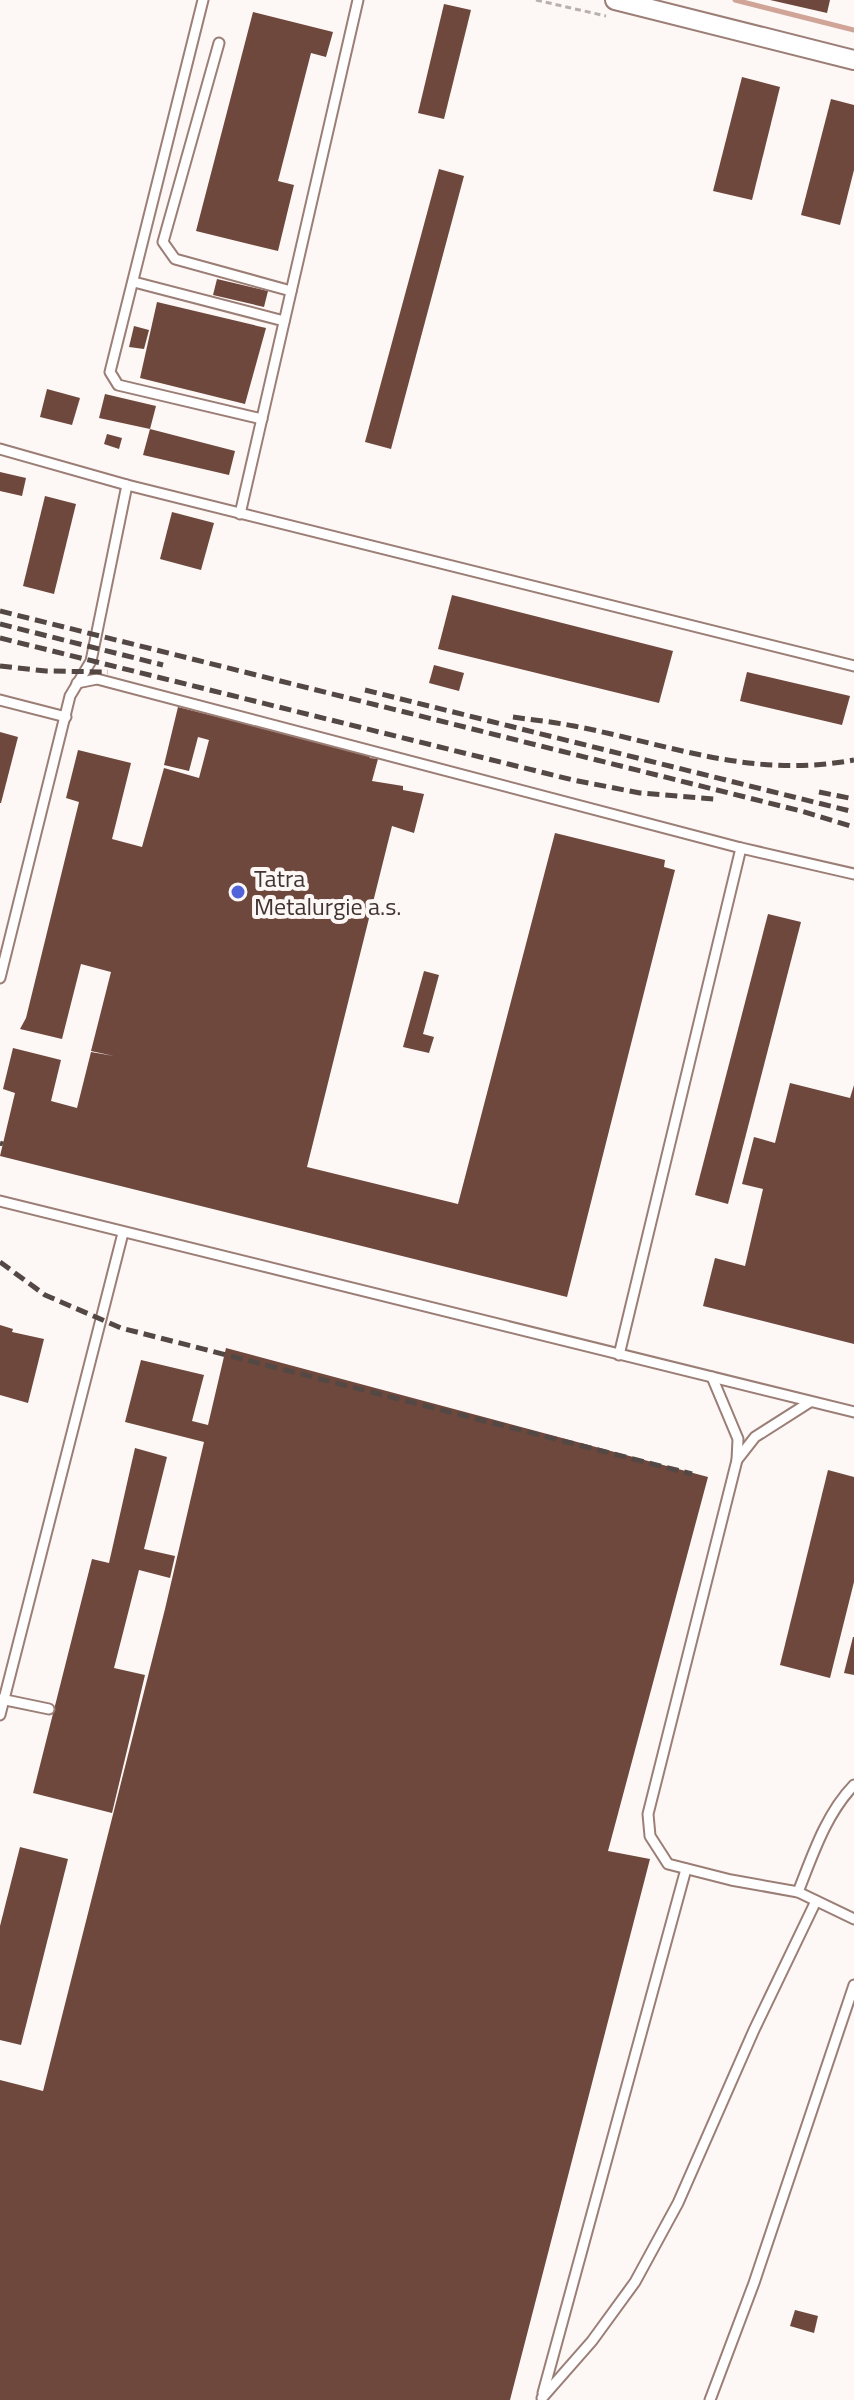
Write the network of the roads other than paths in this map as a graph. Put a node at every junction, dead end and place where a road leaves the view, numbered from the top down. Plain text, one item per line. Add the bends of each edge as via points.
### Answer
1 (203, 0) edge
2 (358, 0) edge
3 (615, 0) edge
4 (219, 43) dead end
5 (854, 60) edge
6 (134, 282) junction
7 (291, 291) junction
8 (284, 321) junction
9 (262, 419) junction
10 (0, 449) edge
11 (127, 485) junction
12 (240, 514) junction
13 (854, 666) edge
14 (77, 683) junction
15 (0, 700) edge
16 (66, 717) junction
17 (741, 848) junction
18 (854, 874) edge
19 (0, 978) edge
20 (0, 1201) edge
21 (123, 1233) junction
22 (619, 1355) junction
23 (712, 1377) junction
24 (810, 1402) junction
25 (854, 1412) edge
26 (737, 1460) junction
27 (2, 1699) edge
28 (49, 1709) dead end
29 (0, 1715) edge
30 (854, 1785) edge
31 (686, 1869) junction
32 (798, 1892) junction
33 (816, 1901) junction
34 (854, 1919) edge
35 (854, 1985) edge
36 (541, 2399) edge
37 (710, 2400) edge

1 - 6 lane
2 - 7 lane
3 - 5 street
4 - 7 lane via 163,242 175,259
6 - 8 lane
6 - 9 lane via 110,372 118,385
7 - 8 lane
8 - 9 lane
9 - 12 lane
10 - 11 lane
11 - 12 lane
11 - 14 lane via 91,661
12 - 13 lane
14 - 16 lane
14 - 17 lane via 97,679
15 - 16 lane
16 - 19 lane
17 - 18 lane
17 - 22 lane
20 - 21 lane
21 - 22 lane
21 - 27 lane
22 - 23 lane
23 - 24 lane
23 - 26 lane via 738,1439
24 - 25 lane
24 - 26 lane via 755,1437
26 - 31 lane via 648,1814 650,1836 668,1864
27 - 28 lane
27 - 29 lane
30 - 32 lane via 838,1801
31 - 32 lane
31 - 36 lane
32 - 33 lane
33 - 34 lane
33 - 36 lane via 678,2203 635,2282
35 - 37 lane

